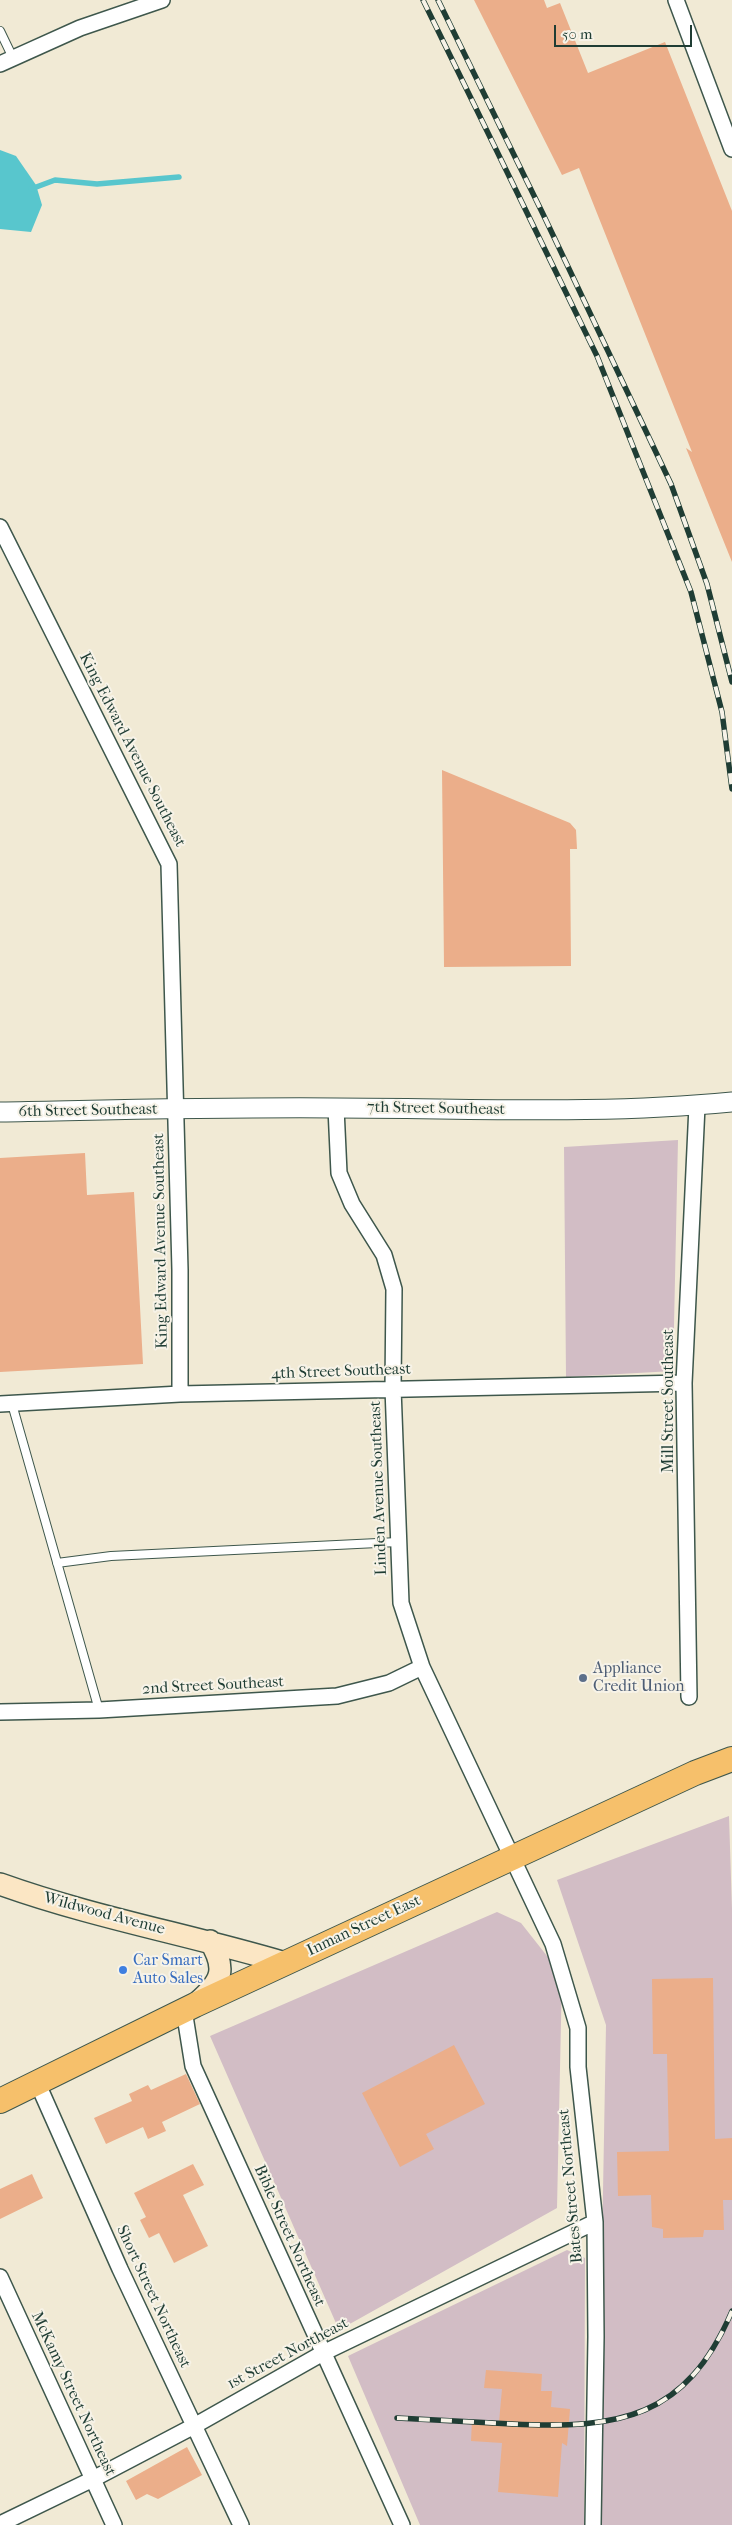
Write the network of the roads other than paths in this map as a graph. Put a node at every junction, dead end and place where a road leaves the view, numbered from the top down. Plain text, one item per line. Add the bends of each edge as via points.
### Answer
1 (162, 0) edge
2 (676, 0) edge
3 (0, 31) edge
4 (6, 61) edge
5 (732, 149) edge
6 (0, 527) edge
7 (732, 1102) edge
8 (697, 1106) junction
9 (336, 1108) junction
10 (176, 1109) junction
11 (0, 1112) edge
12 (684, 1383) junction
13 (393, 1388) junction
14 (180, 1394) junction
15 (6, 1404) edge
16 (398, 1542) junction
17 (57, 1563) junction
18 (422, 1667) junction
19 (689, 1697) dead end
20 (99, 1710) junction
21 (0, 1712) edge
22 (732, 1758) edge
23 (512, 1857) junction
24 (2, 1885) edge
25 (210, 1941) junction
26 (285, 1962) junction
27 (189, 2008) junction
28 (37, 2082) junction
29 (0, 2101) edge
30 (595, 2222) junction
31 (0, 2277) edge
32 (323, 2353) junction
33 (194, 2426) junction
34 (93, 2479) junction
35 (0, 2524) edge
36 (114, 2525) edge
37 (242, 2525) edge
38 (402, 2525) edge
39 (593, 2525) edge

1 - 4 street via 80,28
2 - 5 street
3 - 4 lane
6 - 10 street, King Edward Avenue Southeast via 169,864
7 - 8 street, 7th Street Southeast
8 - 9 street, 7th Street Southeast via 543,1110
8 - 12 street, Mill Street Southeast
9 - 10 street, 7th Street Southeast
9 - 13 street, Linden Avenue Southeast via 339,1173 352,1204 384,1255 394,1289
10 - 11 street, 6th Street Southeast
10 - 14 street, King Edward Avenue Southeast
12 - 13 street, 4th Street Southeast
12 - 19 street, Mill Street Southeast
13 - 14 street, 4th Street Southeast
13 - 16 street, Linden Avenue Southeast
14 - 15 street, 4th Street Southeast
15 - 17 lane
16 - 17 lane via 111,1556
16 - 18 street, Linden Avenue Southeast via 401,1603
17 - 20 lane
18 - 20 street, 2nd Street Southeast via 389,1683 337,1696
18 - 23 street, Linden Avenue Southeast
20 - 21 street, 2nd Street Southeast
22 - 23 main road, Inman Street East
23 - 26 main road, Inman Street East
23 - 30 street, Bates Street Northeast via 553,1944 578,2028 578,2067
24 - 25 main road, Wildwood Avenue via 54,1902
25 - 26 main road, Wildwood Avenue
25 - 27 main road via 218,1954 221,1970 215,1987
26 - 27 main road, Inman Street East
27 - 28 main road, Inman Street East
27 - 32 street, Bible Street Northeast via 193,2066
28 - 29 main road, Inman Street East
28 - 33 street, Short Street Northeast
30 - 32 street, 1st Street Northeast
30 - 39 street, Bates Street Northeast
31 - 34 street, McKamy Street Northeast
32 - 33 street, 1st Street Northeast
32 - 38 street, Bible Street Northeast
33 - 34 street, 1st Street Northeast
33 - 37 street, Short Street Northeast
34 - 35 street, 1st Street Northeast
34 - 36 street, McKamy Street Northeast

